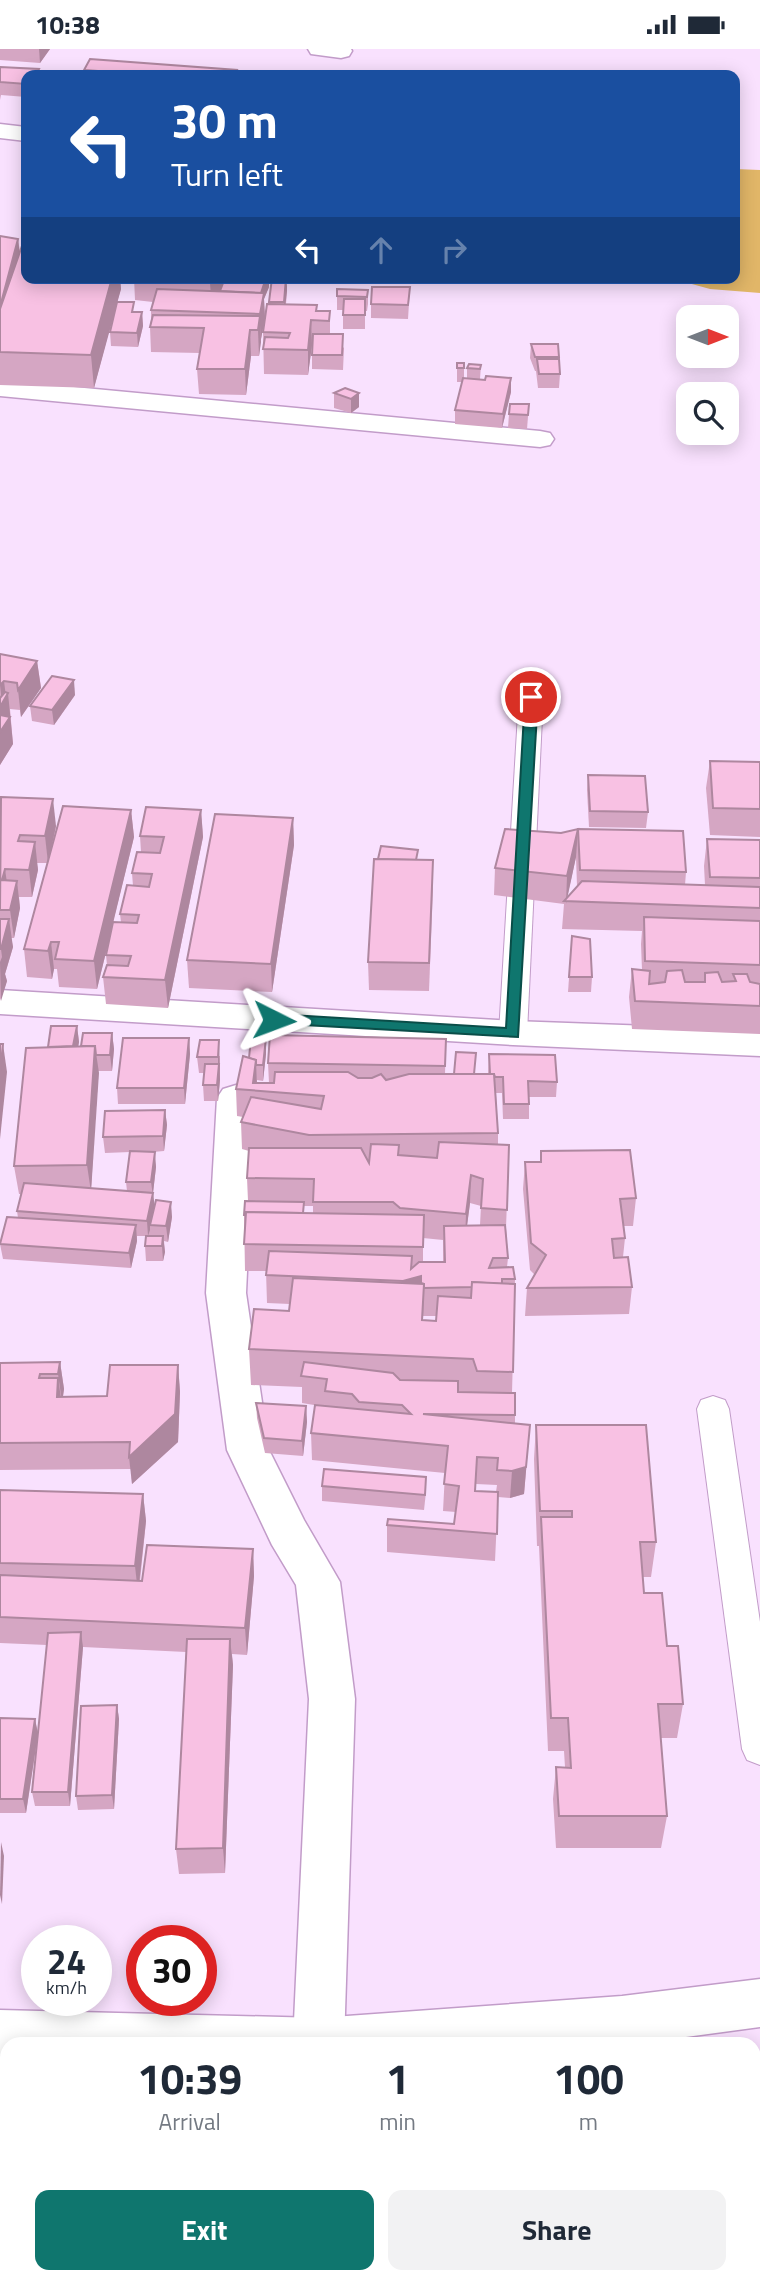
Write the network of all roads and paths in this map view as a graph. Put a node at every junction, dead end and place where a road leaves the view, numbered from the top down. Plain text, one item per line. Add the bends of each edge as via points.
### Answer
1 (0, 131) edge
2 (21, 133) edge
3 (0, 387) edge
4 (540, 439) dead end
5 (531, 697) dead end
6 (0, 1002) edge
7 (513, 1033) junction
8 (760, 1043) edge
9 (236, 1098) edge
10 (713, 1409) dead end
11 (760, 1749) edge
12 (760, 2004) edge
13 (0, 2035) edge
14 (80, 2037) edge
15 (319, 2037) edge
16 (402, 2037) edge

1 - 2 street
3 - 4 street
5 - 7 lane
6 - 7 street
7 - 8 street
9 - 15 street via 226,1293 248,1450 318,1582 332,1699
10 - 11 lane
12 - 16 street via 622,2021
13 - 14 street

